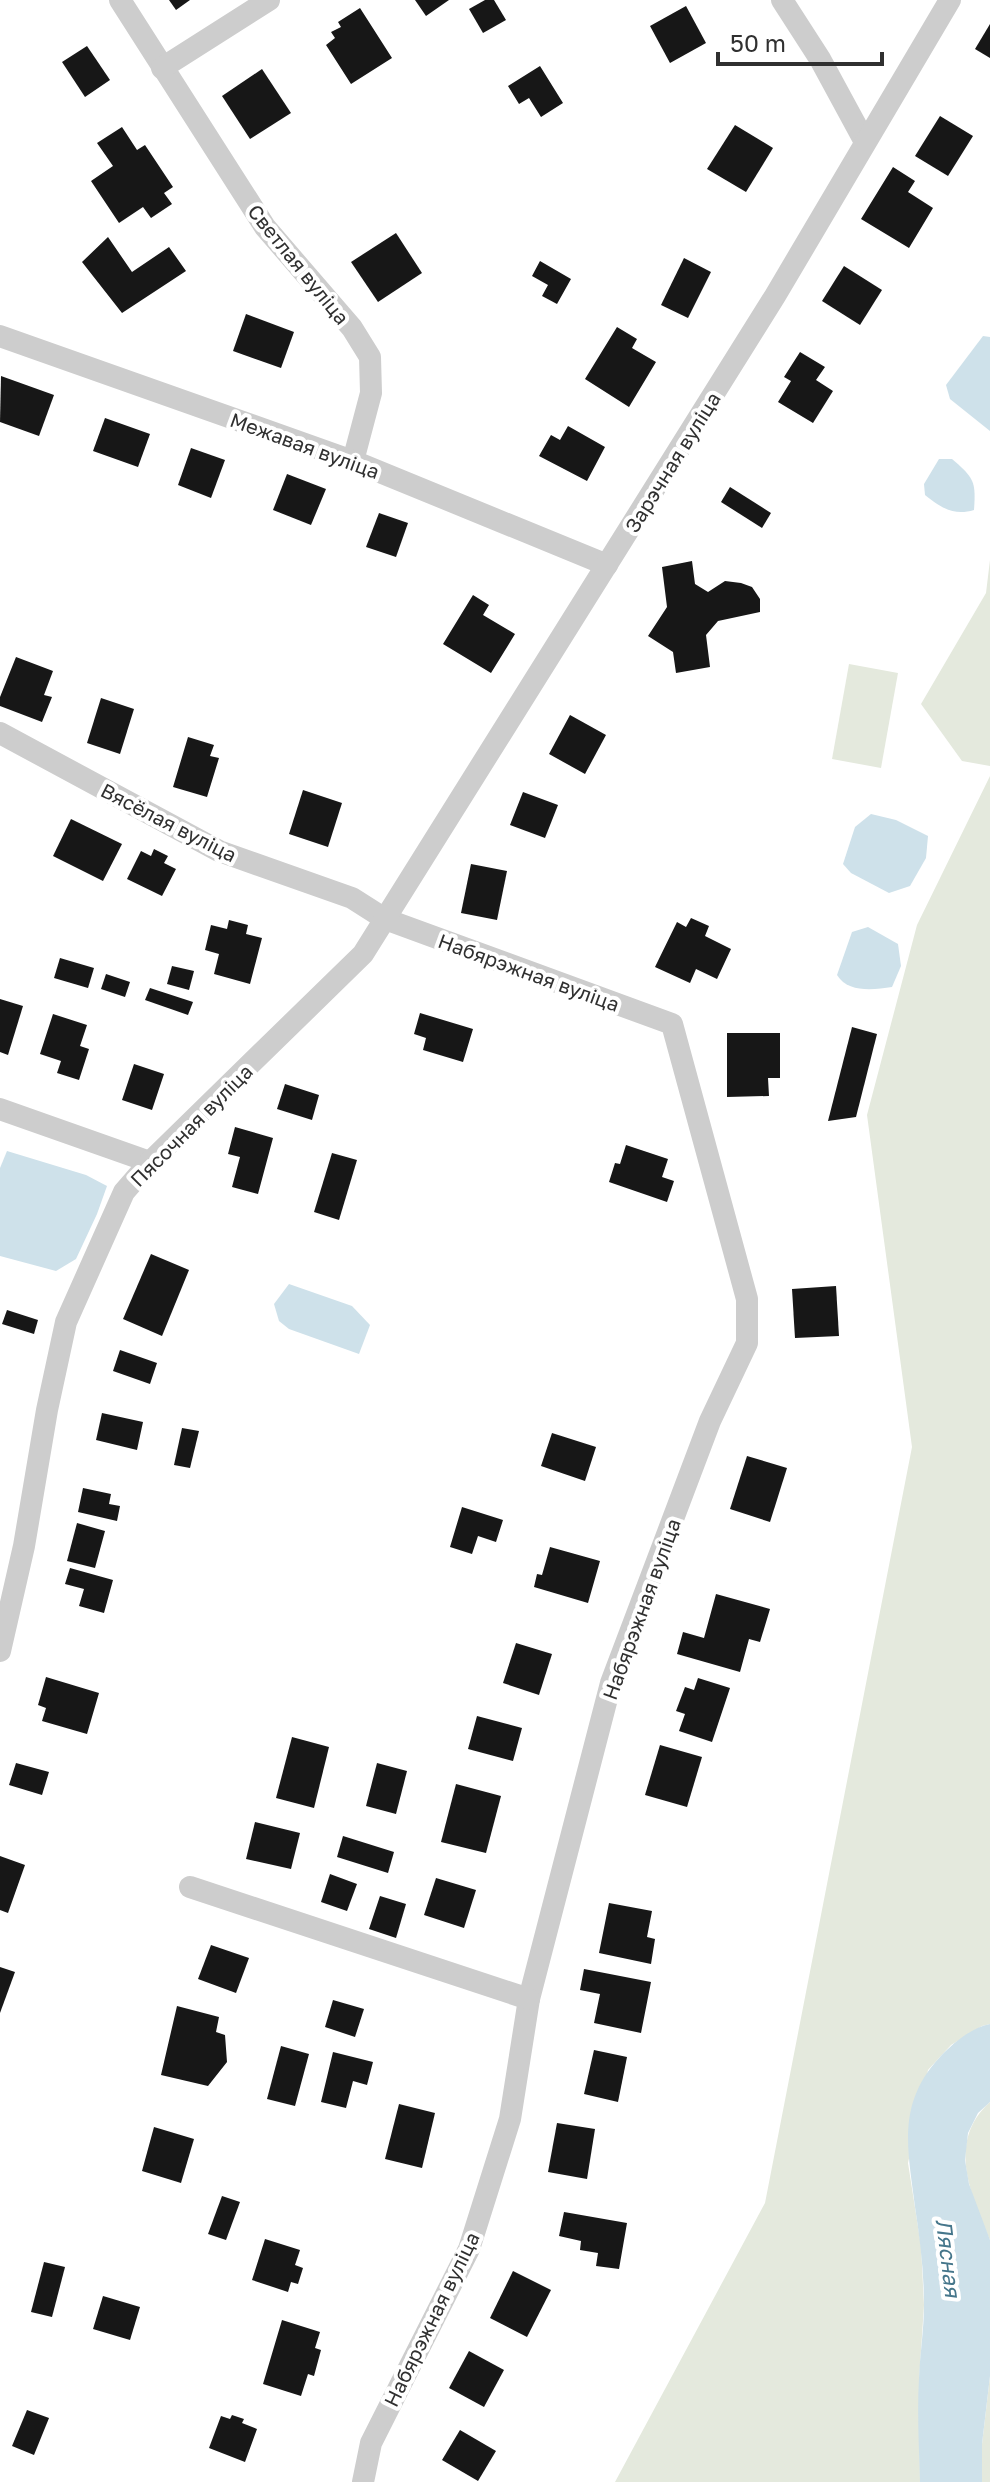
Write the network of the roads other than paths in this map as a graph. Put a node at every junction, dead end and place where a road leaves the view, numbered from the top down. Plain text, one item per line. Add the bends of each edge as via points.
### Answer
1 (120, 0) edge
2 (269, 0) edge
3 (782, 0) edge
4 (950, 0) edge
5 (162, 68) junction
6 (865, 142) junction
7 (0, 336) edge
8 (353, 461) junction
9 (607, 565) junction
10 (0, 733) edge
11 (385, 919) junction
12 (0, 1109) edge
13 (150, 1162) junction
14 (0, 1651) edge
15 (190, 1887) dead end
16 (529, 1999) junction
17 (363, 2482) edge

1 - 5 street, Светлая вуліца
2 - 5 street
3 - 6 street
4 - 6 street, Зарэчная вуліца
5 - 8 street, Светлая вуліца via 265,227 352,328 370,357 371,393
6 - 9 street, Зарэчная вуліца
7 - 8 street, Межавая вуліца
8 - 9 street, Межавая вуліца
9 - 11 street, Зарэчная вуліца
10 - 11 street, Вясёлая вуліца via 219,851 352,898
11 - 13 street, Пясочная вуліца via 363,954
11 - 16 street, Набярэжная вуліца via 672,1024 747,1299 747,1343 710,1421 611,1683
12 - 13 street
13 - 14 street, Пясочная вуліца via 124,1192 66,1322
15 - 16 street
16 - 17 street, Набярэжная вуліца via 510,2119 469,2249 371,2443

